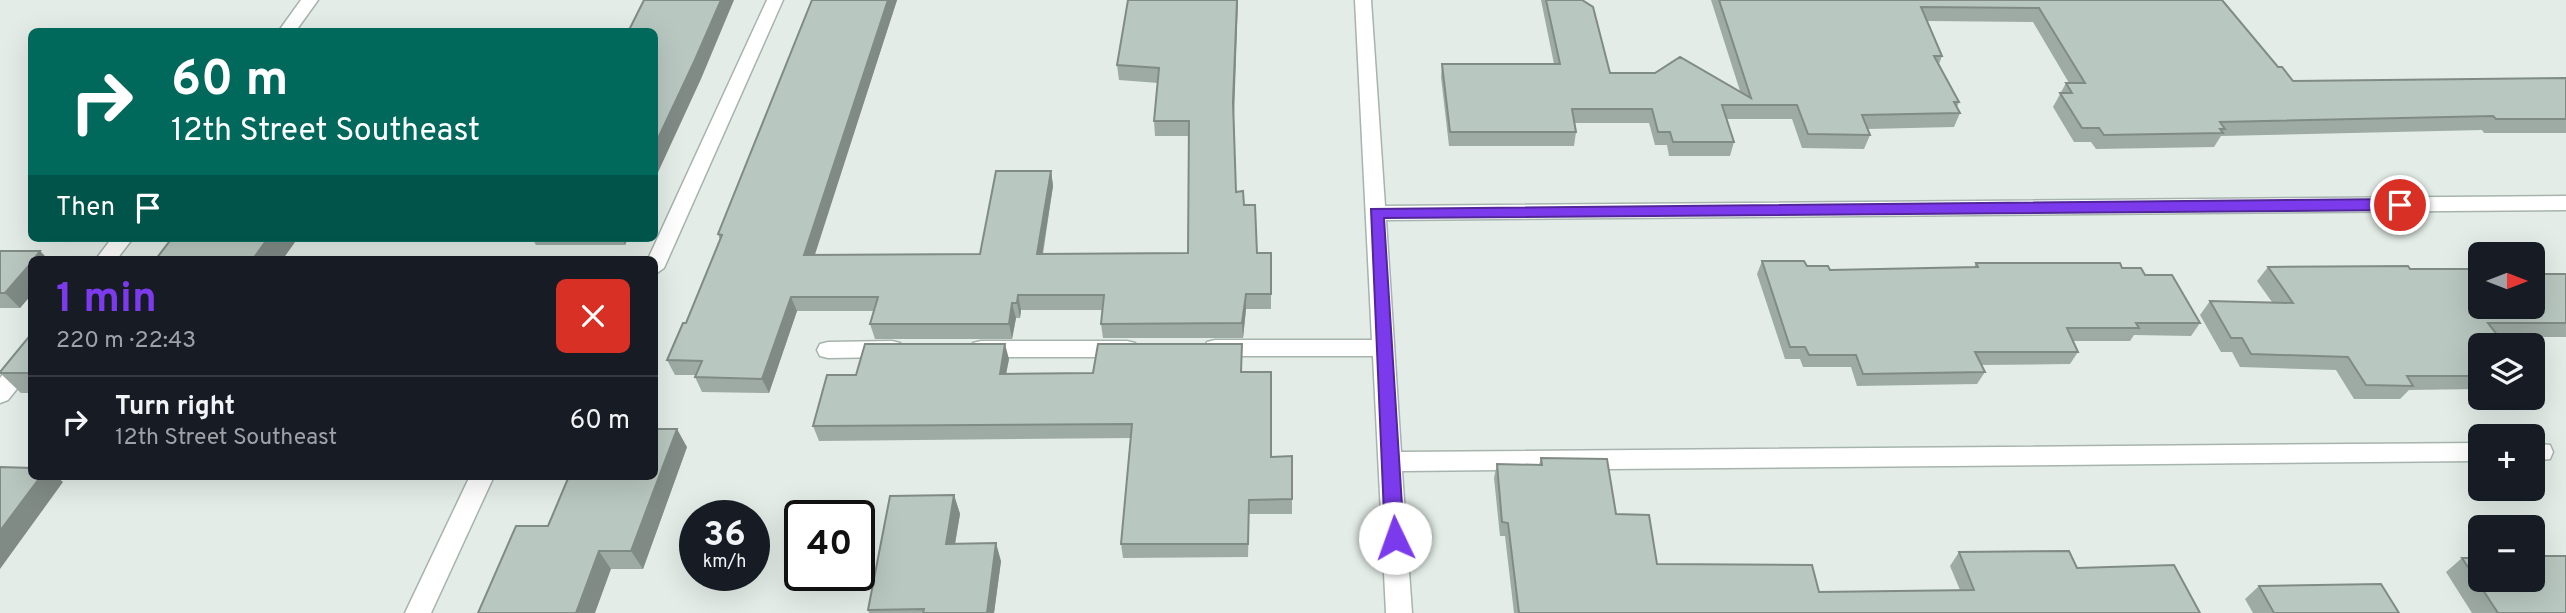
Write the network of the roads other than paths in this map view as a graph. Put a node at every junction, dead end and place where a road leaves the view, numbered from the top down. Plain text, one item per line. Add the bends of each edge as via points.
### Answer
1 (310, 0) edge
2 (775, 0) edge
3 (1363, 0) edge
4 (289, 28) edge
5 (2566, 203) edge
6 (1376, 213) junction
7 (120, 242) edge
8 (108, 256) edge
9 (658, 259) edge
10 (1189, 348) edge
11 (1384, 348) junction
12 (911, 349) edge
13 (953, 349) edge
14 (1147, 349) edge
15 (828, 350) dead end
16 (28, 359) edge
17 (0, 394) edge
18 (2468, 452) edge
19 (1390, 463) junction
20 (480, 480) edge
21 (418, 613) edge
22 (1399, 613) edge

1 - 4 street
2 - 9 street
3 - 6 street
5 - 6 street
6 - 11 street
7 - 8 street
10 - 11 street
11 - 19 street
12 - 15 street
13 - 14 street
16 - 17 street
18 - 19 street
19 - 22 street
20 - 21 street

